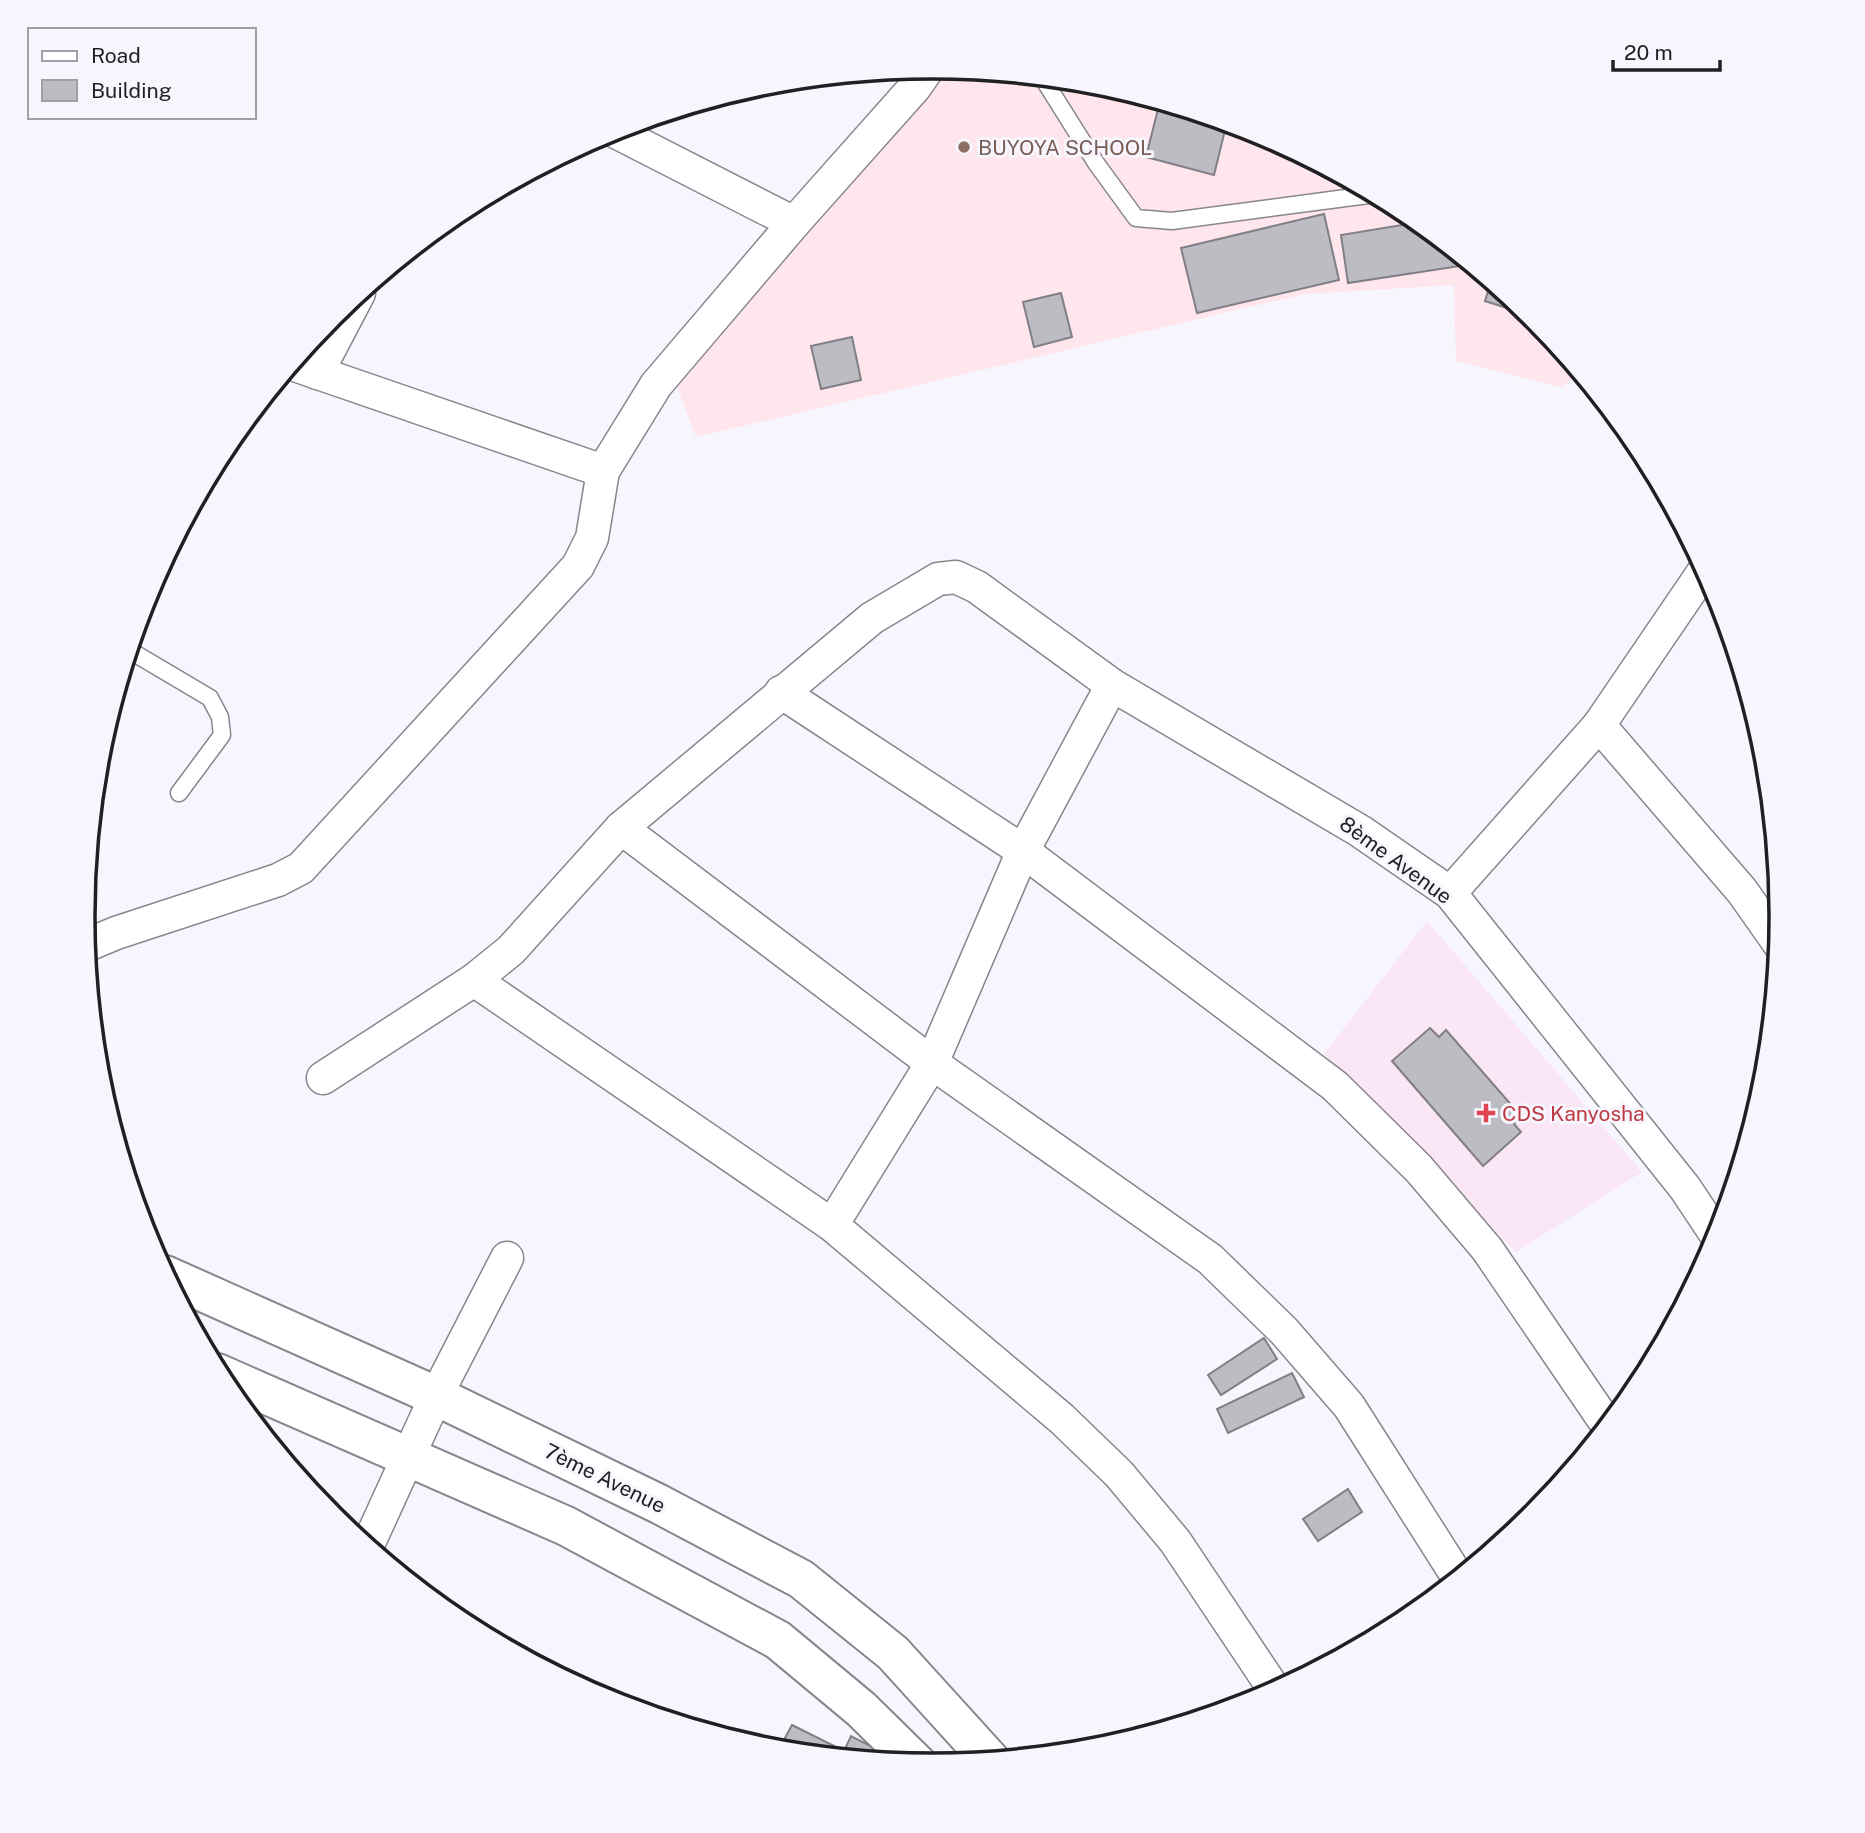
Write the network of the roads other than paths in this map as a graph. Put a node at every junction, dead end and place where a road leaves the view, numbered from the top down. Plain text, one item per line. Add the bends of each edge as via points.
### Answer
1 (920, 79) edge
2 (1048, 87) edge
3 (626, 137) edge
4 (1359, 196) edge
5 (794, 223) junction
6 (322, 343) edge
7 (304, 368) edge
8 (603, 471) junction
9 (1699, 579) edge
10 (137, 655) edge
11 (1112, 685) junction
12 (781, 692) junction
13 (1599, 725) junction
14 (179, 793) dead end
15 (621, 828) junction
16 (1023, 850) junction
17 (1450, 893) junction
18 (1769, 930) edge
19 (96, 941) edge
20 (474, 980) junction
21 (932, 1063) junction
22 (323, 1078) dead end
23 (832, 1225) junction
24 (1710, 1226) edge
25 (507, 1258) dead end
26 (178, 1281) edge
27 (236, 1381) edge
28 (436, 1396) junction
29 (1603, 1418) edge
30 (409, 1458) junction
31 (372, 1539) edge
32 (1454, 1571) edge
33 (1270, 1683) edge
34 (983, 1752) edge
35 (906, 1753) edge

1 - 5 street
2 - 4 lane via 1136,218 1172,221
3 - 5 street
5 - 8 street via 656,385
6 - 7 street
7 - 8 street
8 - 19 street via 592,538 578,566 301,867 278,880
9 - 13 street
10 - 14 lane via 210,698 220,717 222,735
11 - 12 street, 8ème Avenue via 977,587 956,577 937,579 872,618
11 - 16 street
11 - 17 street, 8ème Avenue via 1360,831
12 - 15 street
12 - 16 street
13 - 17 street
13 - 18 street via 1742,891
15 - 20 street via 510,950
15 - 21 street
16 - 21 street
16 - 29 street via 1344,1096 1419,1170 1487,1249
17 - 24 street, 8ème Avenue
20 - 22 street
20 - 23 street
21 - 23 street
21 - 32 street via 1210,1259 1284,1331 1349,1406
23 - 33 street via 1062,1419 1119,1475 1175,1541
25 - 28 street
26 - 28 street, 7ème Avenue
27 - 30 street
28 - 30 street
28 - 34 street, 7ème Avenue via 801,1579 893,1653
30 - 31 street
30 - 35 street via 566,1526 778,1640

